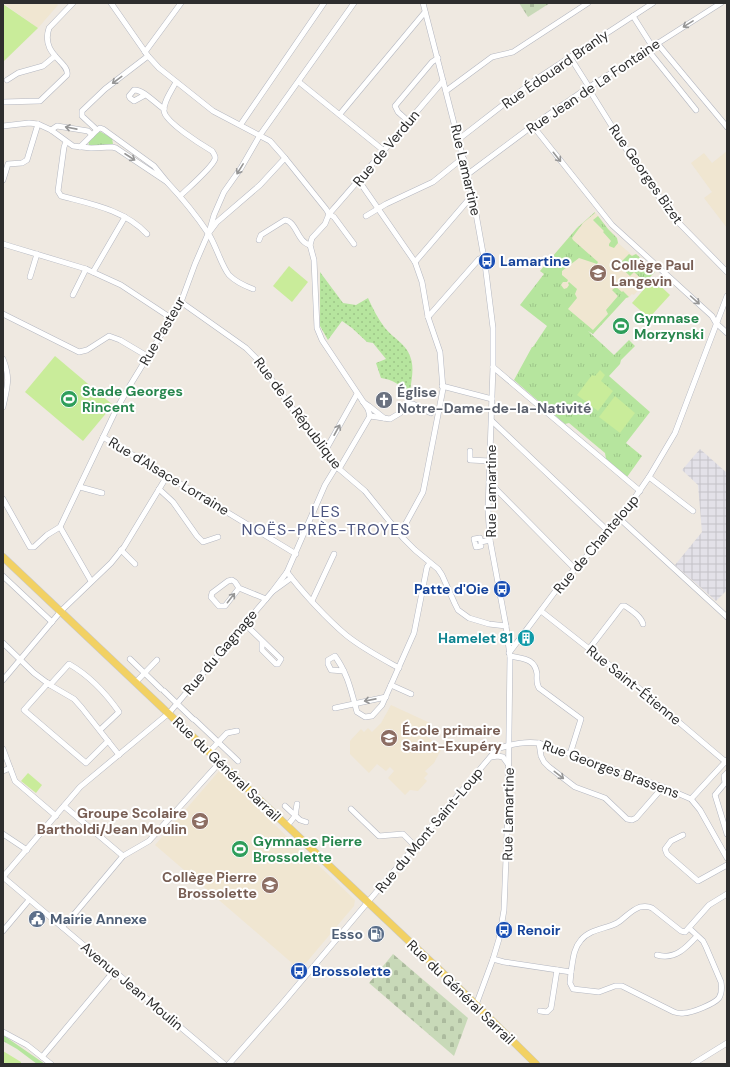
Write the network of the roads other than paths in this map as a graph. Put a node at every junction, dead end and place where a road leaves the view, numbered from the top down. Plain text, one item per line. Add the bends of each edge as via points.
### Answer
1 (73, 3) edge
2 (111, 3) edge
3 (181, 3) edge
4 (324, 3) edge
5 (354, 3) edge
6 (423, 3) edge
7 (588, 3) edge
8 (653, 3) edge
9 (721, 3) edge
10 (425, 12) junction
11 (633, 16) junction
12 (652, 46) junction
13 (147, 54) junction
14 (55, 56) junction
15 (570, 57) junction
16 (438, 58) junction
17 (7, 80) dead end
18 (443, 81) junction
19 (176, 82) junction
20 (299, 82) junction
21 (588, 88) junction
22 (446, 91) junction
23 (145, 95) dead end
24 (3, 102) edge
25 (164, 109) junction
26 (696, 110) dead end
27 (340, 114) junction
28 (408, 121) junction
29 (38, 124) junction
30 (240, 124) junction
31 (3, 126) edge
32 (533, 126) junction
33 (727, 127) edge
34 (50, 130) junction
35 (97, 130) junction
36 (92, 135) junction
37 (260, 135) junction
38 (459, 139) junction
39 (118, 140) junction
40 (66, 142) junction
41 (80, 147) junction
42 (116, 148) junction
43 (383, 150) junction
44 (285, 158) junction
45 (464, 159) junction
46 (468, 174) junction
47 (3, 180) edge
48 (359, 181) junction
49 (167, 182) junction
50 (180, 196) junction
51 (473, 197) junction
52 (219, 204) junction
53 (378, 208) junction
54 (228, 211) junction
55 (329, 214) junction
56 (366, 216) dead end
57 (125, 217) junction
58 (147, 234) dead end
59 (208, 234) junction
60 (259, 240) dead end
61 (3, 244) edge
62 (354, 244) dead end
63 (310, 245) junction
64 (37, 254) junction
65 (484, 257) junction
66 (415, 262) junction
67 (86, 269) junction
68 (93, 272) junction
69 (727, 272) edge
70 (30, 277) dead end
71 (253, 289) dead end
72 (73, 295) dead end
73 (727, 296) edge
74 (181, 302) junction
75 (3, 314) edge
76 (428, 317) junction
77 (171, 318) junction
78 (716, 322) junction
79 (727, 333) edge
80 (147, 356) junction
81 (3, 359) edge
82 (493, 368) junction
83 (442, 386) junction
84 (357, 394) junction
85 (492, 399) junction
86 (362, 402) junction
87 (3, 407) edge
88 (375, 410) junction
89 (431, 413) dead end
90 (369, 414) junction
91 (385, 418) junction
92 (492, 421) junction
93 (104, 437) junction
94 (470, 451) dead end
95 (324, 453) junction
96 (490, 461) junction
97 (338, 468) junction
98 (168, 476) junction
99 (649, 478) junction
100 (489, 482) junction
101 (80, 487) junction
102 (159, 489) junction
103 (640, 491) junction
104 (102, 493) dead end
105 (3, 499) edge
106 (693, 511) dead end
107 (620, 519) junction
108 (60, 527) junction
109 (609, 532) junction
110 (400, 534) junction
111 (218, 537) dead end
112 (490, 540) junction
113 (481, 542) dead end
114 (121, 550) junction
115 (296, 554) junction
116 (334, 554) dead end
117 (3, 557) edge
118 (430, 563) junction
119 (135, 564) dead end
120 (575, 568) junction
121 (287, 572) junction
122 (3, 576) edge
123 (291, 578) junction
124 (91, 582) junction
125 (239, 588) junction
126 (272, 592) junction
127 (266, 599) junction
128 (312, 600) junction
129 (61, 611) junction
130 (541, 611) junction
131 (727, 617) edge
132 (52, 622) junction
133 (245, 624) junction
134 (643, 624) dead end
135 (506, 626) junction
136 (262, 641) junction
137 (3, 643) edge
138 (589, 648) junction
139 (510, 654) junction
140 (20, 659) junction
141 (130, 659) dead end
142 (157, 660) dead end
143 (399, 668) junction
144 (344, 671) dead end
145 (145, 673) junction
146 (3, 680) edge
147 (136, 682) junction
148 (49, 684) junction
149 (391, 685) junction
150 (411, 694) dead end
151 (386, 697) junction
152 (354, 703) junction
153 (177, 704) junction
154 (335, 708) dead end
155 (169, 714) junction
156 (100, 730) junction
157 (237, 731) dead end
158 (108, 741) junction
159 (218, 743) junction
160 (539, 743) junction
161 (508, 745) junction
162 (3, 749) edge
163 (209, 752) junction
164 (119, 754) junction
165 (570, 754) junction
166 (491, 757) junction
167 (238, 761) dead end
168 (220, 762) junction
169 (726, 762) edge
170 (509, 765) junction
171 (10, 768) junction
172 (3, 771) edge
173 (727, 773) edge
174 (663, 787) junction
175 (691, 798) junction
176 (298, 804) dead end
177 (64, 806) junction
178 (285, 806) dead end
179 (351, 809) dead end
180 (56, 816) junction
181 (295, 816) junction
182 (306, 822) dead end
183 (287, 826) junction
184 (3, 834) edge
185 (727, 834) edge
186 (683, 835) dead end
187 (415, 846) junction
188 (27, 850) junction
189 (725, 850) edge
190 (123, 856) junction
191 (727, 858) edge
192 (727, 865) edge
193 (3, 877) edge
194 (727, 894) edge
195 (29, 900) junction
196 (367, 902) junction
197 (62, 927) junction
198 (689, 928) junction
199 (3, 931) edge
200 (697, 936) junction
201 (657, 955) dead end
202 (494, 959) junction
203 (557, 970) junction
204 (114, 971) junction
205 (571, 972) junction
206 (724, 985) edge
207 (476, 1005) junction
208 (540, 1011) dead end
209 (3, 1032) edge
210 (727, 1042) edge
211 (42, 1057) junction
212 (51, 1064) edge
213 (224, 1064) edge
214 (229, 1064) edge
215 (536, 1064) edge
216 (693, 1064) edge

1 - 14 street via 49,28 48,44
2 - 13 street
3 - 13 street
4 - 30 street
5 - 20 street
6 - 10 street, Rue Lamartine
7 - 22 street via 513,52 492,57
8 - 11 street, Rue Édouard Branly
9 -> 12 street, Rue Jean de La Fontaine
10 - 16 street, Rue Lamartine
10 - 27 street
11 - 12 street
11 - 15 street, Rue Édouard Branly
12 - 21 street, Rue Jean de La Fontaine
12 - 26 street
12 - 33 street
13 - 19 street
13 -> 35 street via 82,110 82,116
14 - 17 street via 43,66 18,73
14 - 24 street via 66,68 67,75 40,101
15 - 21 street, Rue Georges Bizet
15 - 38 street, Rue Édouard Branly via 535,80
16 - 18 street, Rue Lamartine
16 - 28 street via 395,106
18 - 22 street, Rue Lamartine
18 - 28 street, Rue de Verdun
19 - 25 street
19 - 30 street via 213,111
20 - 27 street
20 - 37 street
21 - 32 street, Rue Jean de La Fontaine
21 - 69 street, Rue Georges Bizet via 638,168 676,220
22 - 38 street, Rue Lamartine
23 - 25 street
25 - 50 street via 166,117 215,155 208,168
27 - 43 street
28 - 43 street, Rue de Verdun
29 - 31 street
29 - 34 street
29 - 47 street via 26,160 22,163 8,164
30 - 37 street
32 - 46 street, Rue Jean de La Fontaine
32 -> 78 street via 612,225
36 -> 34 street via 88,131 57,126
34 - 40 street
35 - 36 street
35 - 39 street via 100,128
36 - 41 street
37 - 44 street via 270,141
37 -> 52 street
38 - 45 street, Rue Lamartine
39 - 42 street
39 - 49 street via 154,166
40 - 41 street
40 - 57 street via 58,193 115,211
41 - 42 street
42 -> 49 street
43 - 48 street, Rue de Verdun
44 - 54 street, Rue Pasteur via 260,185
44 - 55 street
45 - 46 street, Rue Lamartine
45 - 53 street via 433,182
46 - 51 street, Rue Lamartine
48 - 53 street
48 - 55 street, Rue de Verdun
49 - 50 street
50 - 59 street
51 - 65 street, Rue Lamartine
51 - 66 street
52 - 54 street
52 - 59 street
53 - 56 street
53 - 66 street
54 - 59 street, Rue Pasteur
55 - 62 street
55 - 63 street, Rue de Verdun
57 - 58 street
57 - 68 street
59 - 71 street via 229,274
59 - 74 street, Rue Pasteur
60 - 63 street via 261,235 285,220 292,225 302,240
61 - 64 street
63 - 84 street via 314,260 317,328
64 - 67 street
64 - 70 street
65 - 76 street via 479,259
65 - 82 street, Rue Lamartine via 492,311
66 - 76 street via 422,282
67 - 68 street
67 - 72 street
68 - 77 street via 121,285
73 - 78 street, Rue de Chanteloup
74 - 77 street, Rue Pasteur
74 - 95 street, Rue de la République via 241,344 256,358
75 - 80 street via 79,352 109,336
76 - 83 street via 440,352
77 - 80 street, Rue Pasteur
78 - 79 street
78 - 99 street, Rue de Chanteloup via 675,434
80 - 93 street, Rue Pasteur via 128,387
81 - 87 street via 9,379
82 - 85 street, Rue Lamartine
82 - 103 street
83 - 85 street
83 - 110 street via 423,492
84 - 86 street
95 -> 84 street
85 - 92 street, Rue Lamartine
86 - 88 street
86 - 90 street
88 - 90 street
88 - 91 street
89 - 91 street via 413,404 406,404 395,416
90 - 91 street
90 - 97 street, Rue du Gagnage
92 - 96 street, Rue Lamartine
92 - 109 street
93 - 98 street, Rue d'Alsace Lorraine
93 - 101 street, Rue Pasteur
94 - 96 street via 470,460
95 - 97 street, Rue de la République
96 - 100 street, Rue Lamartine
97 - 110 street, Rue de la République via 365,491
97 - 115 street, Rue du Gagnage via 325,485
98 - 102 street
98 - 115 street, Rue d'Alsace Lorraine
99 - 103 street, Rue de Chanteloup
99 - 106 street
100 - 112 street, Rue Lamartine
100 - 120 street
101 - 104 street
101 - 108 street, Rue Pasteur
102 - 111 street via 173,502 203,542
102 - 114 street
103 - 107 street, Rue de Chanteloup
105 - 108 street via 30,547 33,548
107 - 109 street, Rue de Chanteloup
107 - 131 street
108 - 124 street
109 - 120 street, Rue de Chanteloup
110 - 118 street, Rue de la République
112 - 113 street
112 - 135 street, Rue Lamartine
114 - 119 street
114 - 124 street
115 - 121 street, Rue du Gagnage
116 - 128 street
117 - 129 main road, Rue du Général Sarrail
118 - 135 street, Rue de la République via 442,575 462,614 489,624
118 - 143 street via 414,633
120 - 130 street, Rue de Chanteloup
121 - 123 street
121 - 126 street, Rue du Gagnage
122 - 132 street
123 - 126 street, Rue du Gagnage
123 - 128 street
124 - 129 street
125 -> 125 street via 235,582 228,581 212,593 211,597 219,606 225,606
125 - 127 street
126 - 127 street, Rue du Gagnage
127 - 133 street, Rue du Gagnage
128 - 143 street via 346,635
129 - 132 street
129 - 147 main road, Rue du Général Sarrail
130 - 138 street, Rue Saint-Étienne
130 - 139 street, Rue de Chanteloup
132 - 140 street
133 - 136 street
133 - 153 street, Rue du Gagnage
134 - 138 street via 631,610 622,606
135 - 139 street, Rue Lamartine
136 - 136 street via 281,659 278,664 262,650
137 - 140 street
138 - 169 street, Rue Saint-Étienne
139 - 161 street, Rue Lamartine
139 - 165 street via 534,663 539,688 581,719
140 - 146 street
140 - 148 street
141 - 145 street
142 - 145 street
143 - 149 street
144 - 152 street
145 - 147 street
145 - 153 street
147 - 155 main road, Rue du Général Sarrail
148 - 156 street via 74,699
148 - 156 street via 69,664 88,677 110,698 119,712
148 - 158 street via 24,710 86,763
149 - 150 street
149 - 151 street
151 -> 152 street
151 - 152 street via 372,716 365,717 357,712
152 - 154 street
153 - 155 street, Rue du Gagnage
153 - 159 street
155 - 163 main road, Rue du Général Sarrail
155 - 164 street, Rue du Gagnage
156 - 158 street
157 - 159 street via 227,733
158 - 164 street
159 - 163 street
159 - 167 street
160 - 161 street, Rue Georges Brassens
160 - 165 street, Rue Georges Brassens
160 -> 174 street via 541,756 549,767 575,787 605,798 627,819 636,818
161 - 166 street, Rue du Mont Saint-Loup via 498,749
161 - 170 street, Rue Lamartine
162 - 171 street
163 - 168 main road, Rue du Général Sarrail
164 - 177 street, Rue du Gagnage via 81,785
165 - 174 street, Rue Georges Brassens
166 - 170 street, Rue du Mont Saint-Loup via 503,757
166 - 187 street, Rue du Mont Saint-Loup
168 - 183 main road, Rue du Général Sarrail
168 - 190 street via 149,841
169 - 175 street
170 - 202 street, Rue Lamartine via 504,910
171 - 172 street
171 - 180 street via 17,783
173 - 185 street via 724,776 725,783 715,795
174 - 175 street, Rue Georges Brassens
175 - 189 street, Rue Georges Brassens
176 - 181 street
177 - 180 street, Rue du Gagnage
177 - 190 street
178 - 181 street
179 - 187 street via 379,836 403,834
180 - 188 street, Rue du Gagnage
181 - 182 street
181 - 183 street
183 - 196 main road, Rue du Général Sarrail
184 - 188 street
186 - 192 street via 671,841 665,849 667,854 698,881
187 - 196 street, Rue du Mont Saint-Loup
188 - 193 street, Rue du Gagnage
189 - 191 street, Rue Georges Brassens
190 - 197 street
193 - 195 street, Avenue Jean Moulin
194 - 198 street via 709,905
195 - 197 street, Avenue Jean Moulin
195 - 199 street
196 - 207 main road, Rue du Général Sarrail
196 - 214 street, Rue du Mont Saint-Loup
197 - 204 street, Avenue Jean Moulin
198 - 200 street
198 - 205 street via 685,932 681,931 647,906 635,909 616,923 581,939 576,946
200 - 201 street via 681,952 672,956
200 - 206 street via 703,941
202 - 203 street
202 - 207 street, Rue Lamartine
203 - 205 street
203 - 208 street via 550,1011
204 - 211 street
204 - 213 street, Avenue Jean Moulin
205 - 206 street via 570,983 573,989 599,992 622,986 682,1014 714,1002
207 - 215 main road, Rue du Général Sarrail
209 - 211 street
210 - 216 street
211 - 212 street

